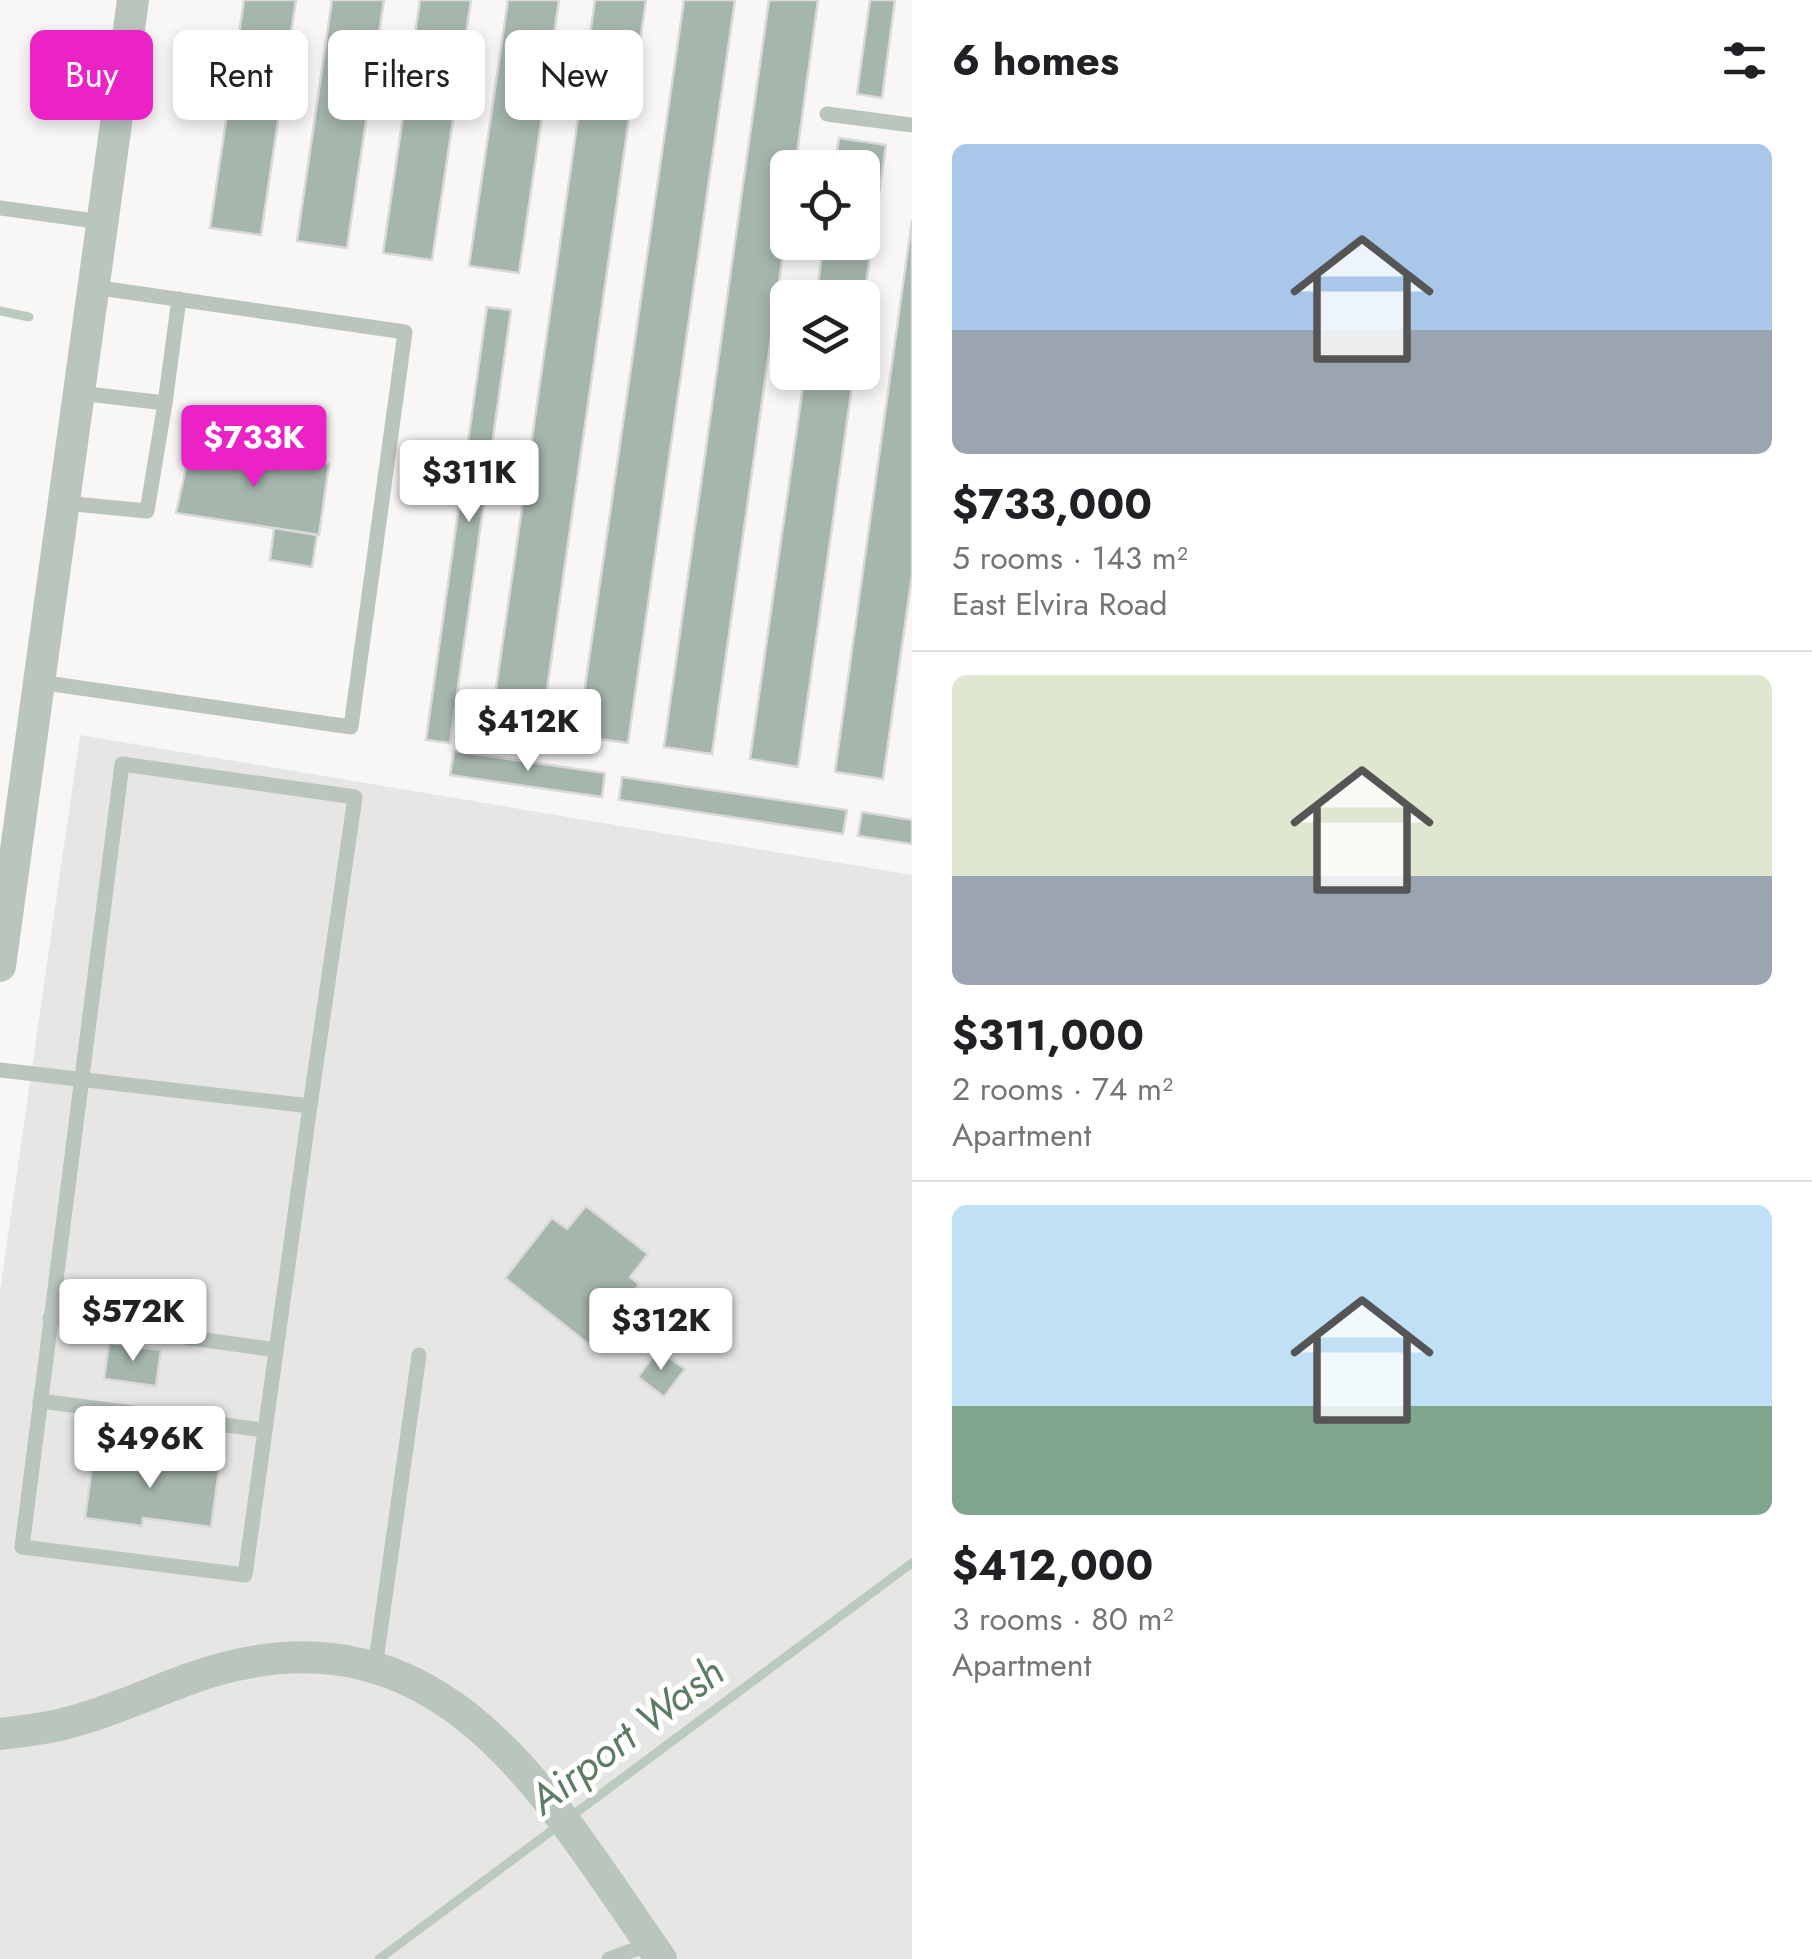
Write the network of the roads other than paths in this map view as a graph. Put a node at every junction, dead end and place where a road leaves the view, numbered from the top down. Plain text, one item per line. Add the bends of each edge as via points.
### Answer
1 (133, 0) edge
2 (827, 114) dead end
3 (912, 125) edge
4 (0, 208) edge
5 (102, 222) junction
6 (94, 286) junction
7 (179, 299) junction
8 (78, 392) junction
9 (165, 403) junction
10 (64, 504) junction
11 (39, 682) junction
12 (0, 966) edge
13 (0, 1070) edge
14 (80, 1078) junction
15 (310, 1106) junction
16 (50, 1318) junction
17 (276, 1350) junction
18 (419, 1354) dead end
19 (40, 1401) junction
20 (264, 1430) junction
21 (375, 1668) junction
22 (0, 1734) edge
23 (656, 1952) edge
24 (609, 1959) edge

1 - 5 street
2 - 3 lane
4 - 5 lane
5 - 6 street
6 - 7 lane
6 - 8 street
7 - 9 lane
7 - 11 lane via 405,332 351,727
8 - 9 lane
8 - 10 street
9 - 10 lane via 148,511
10 - 11 street
11 - 12 street
13 - 14 lane
14 - 15 lane
14 - 15 lane via 122,764 354,796
14 - 16 lane
15 - 17 lane
16 - 17 lane
16 - 19 lane
17 - 20 lane
18 - 21 lane
19 - 20 lane
19 - 20 lane via 22,1546 78,1554 244,1575
21 - 22 street via 305,1655 231,1666 68,1723
21 - 23 street via 442,1694 522,1767
23 - 24 lane

